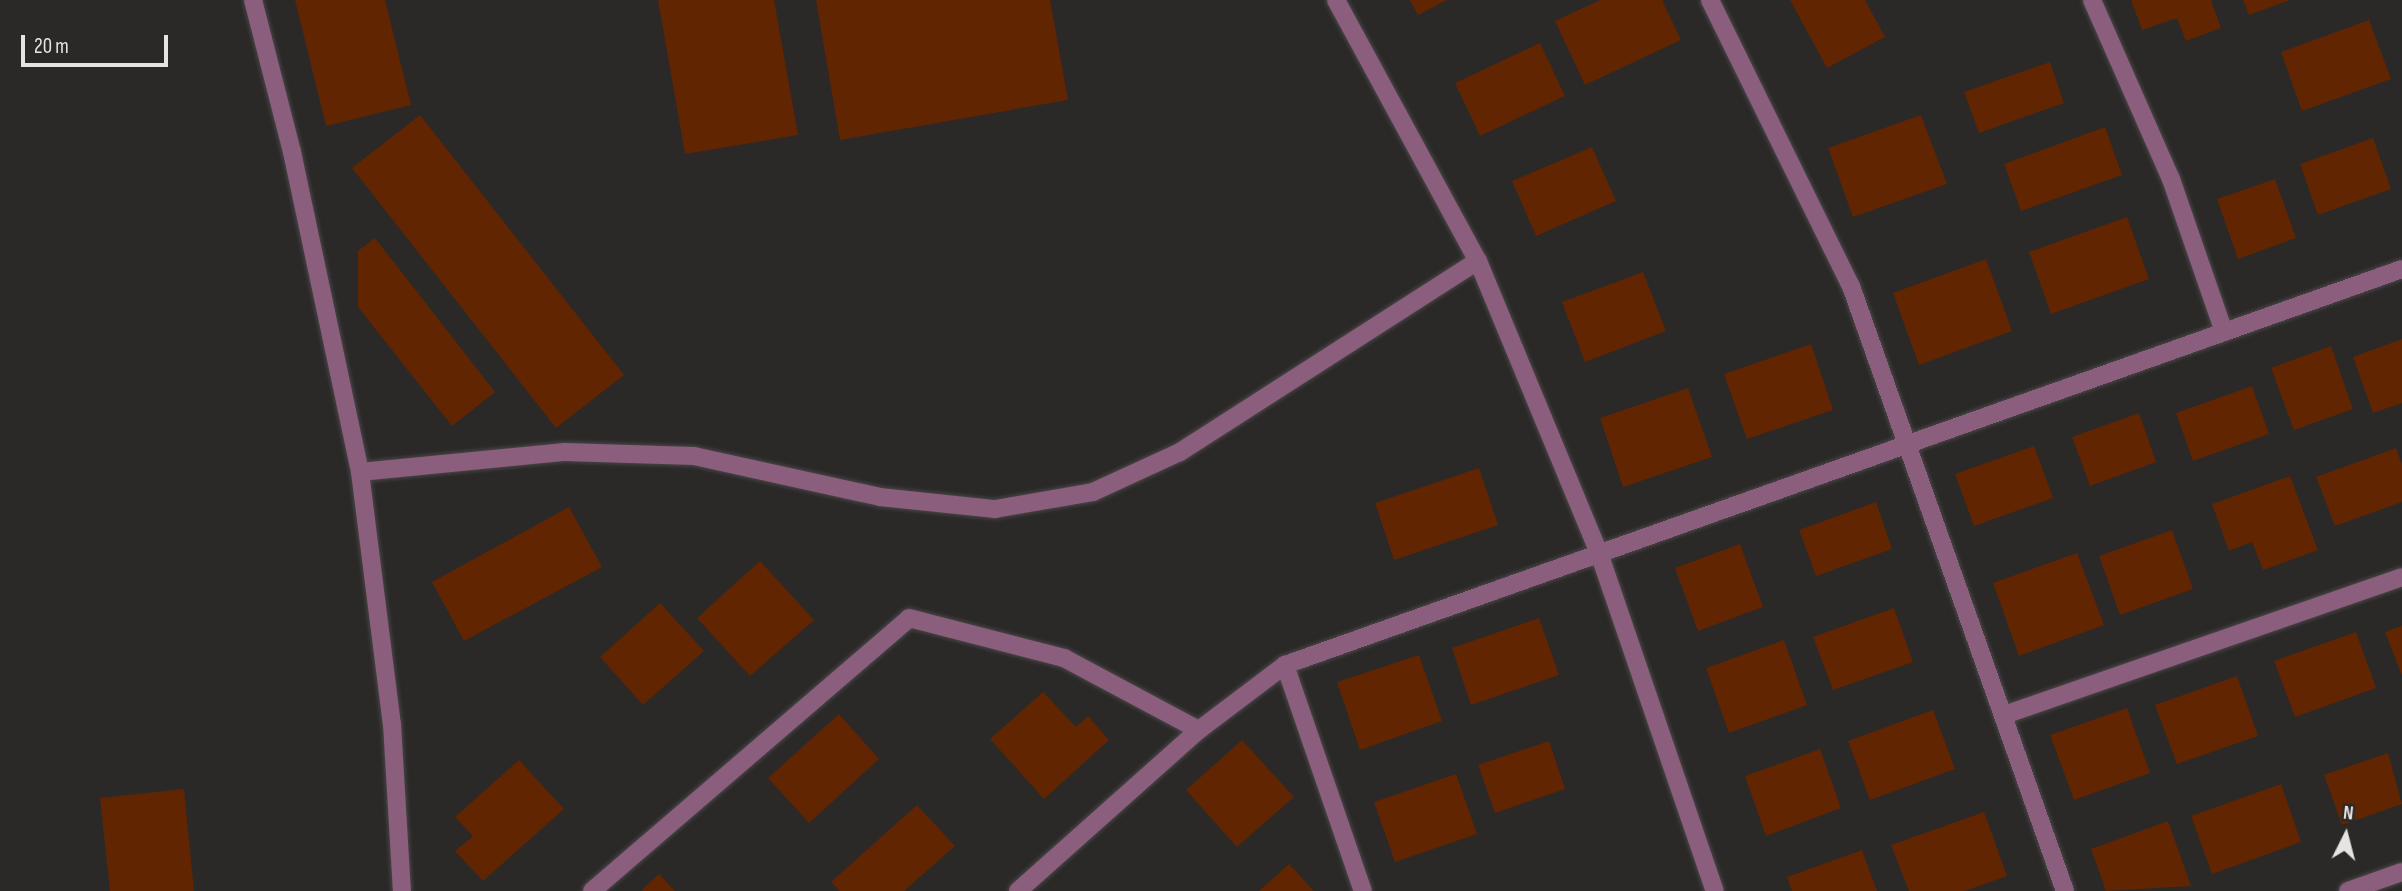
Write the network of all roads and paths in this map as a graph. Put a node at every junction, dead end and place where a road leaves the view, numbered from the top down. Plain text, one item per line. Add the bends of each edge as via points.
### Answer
1 (253, 0) edge
2 (1336, 0) edge
3 (1710, 0) edge
4 (2092, 0) edge
5 (1479, 261) junction
6 (2402, 269) edge
7 (2224, 332) junction
8 (1909, 443) junction
9 (360, 472) junction
10 (1599, 553) junction
11 (2402, 577) edge
12 (1285, 664) junction
13 (2004, 715) junction
14 (1199, 730) junction
15 (2402, 872) edge
16 (402, 891) edge
17 (592, 891) edge
18 (1018, 891) edge
19 (1363, 891) edge
20 (1715, 891) edge
21 (2065, 891) edge
22 (2348, 891) edge

1 - 9 street via 292,152
2 - 5 street
3 - 8 street via 1851,286
4 - 7 street via 2171,180
5 - 9 street via 1180,452 1093,492 995,509 880,497 694,456 565,452
5 - 10 street
6 - 7 street
7 - 8 street
8 - 10 street
8 - 13 street
9 - 16 street via 392,724
10 - 12 street
10 - 20 street
11 - 13 street
12 - 14 street
12 - 19 street
13 - 21 street
14 - 17 street via 1064,658 909,618
14 - 18 street
15 - 22 street

